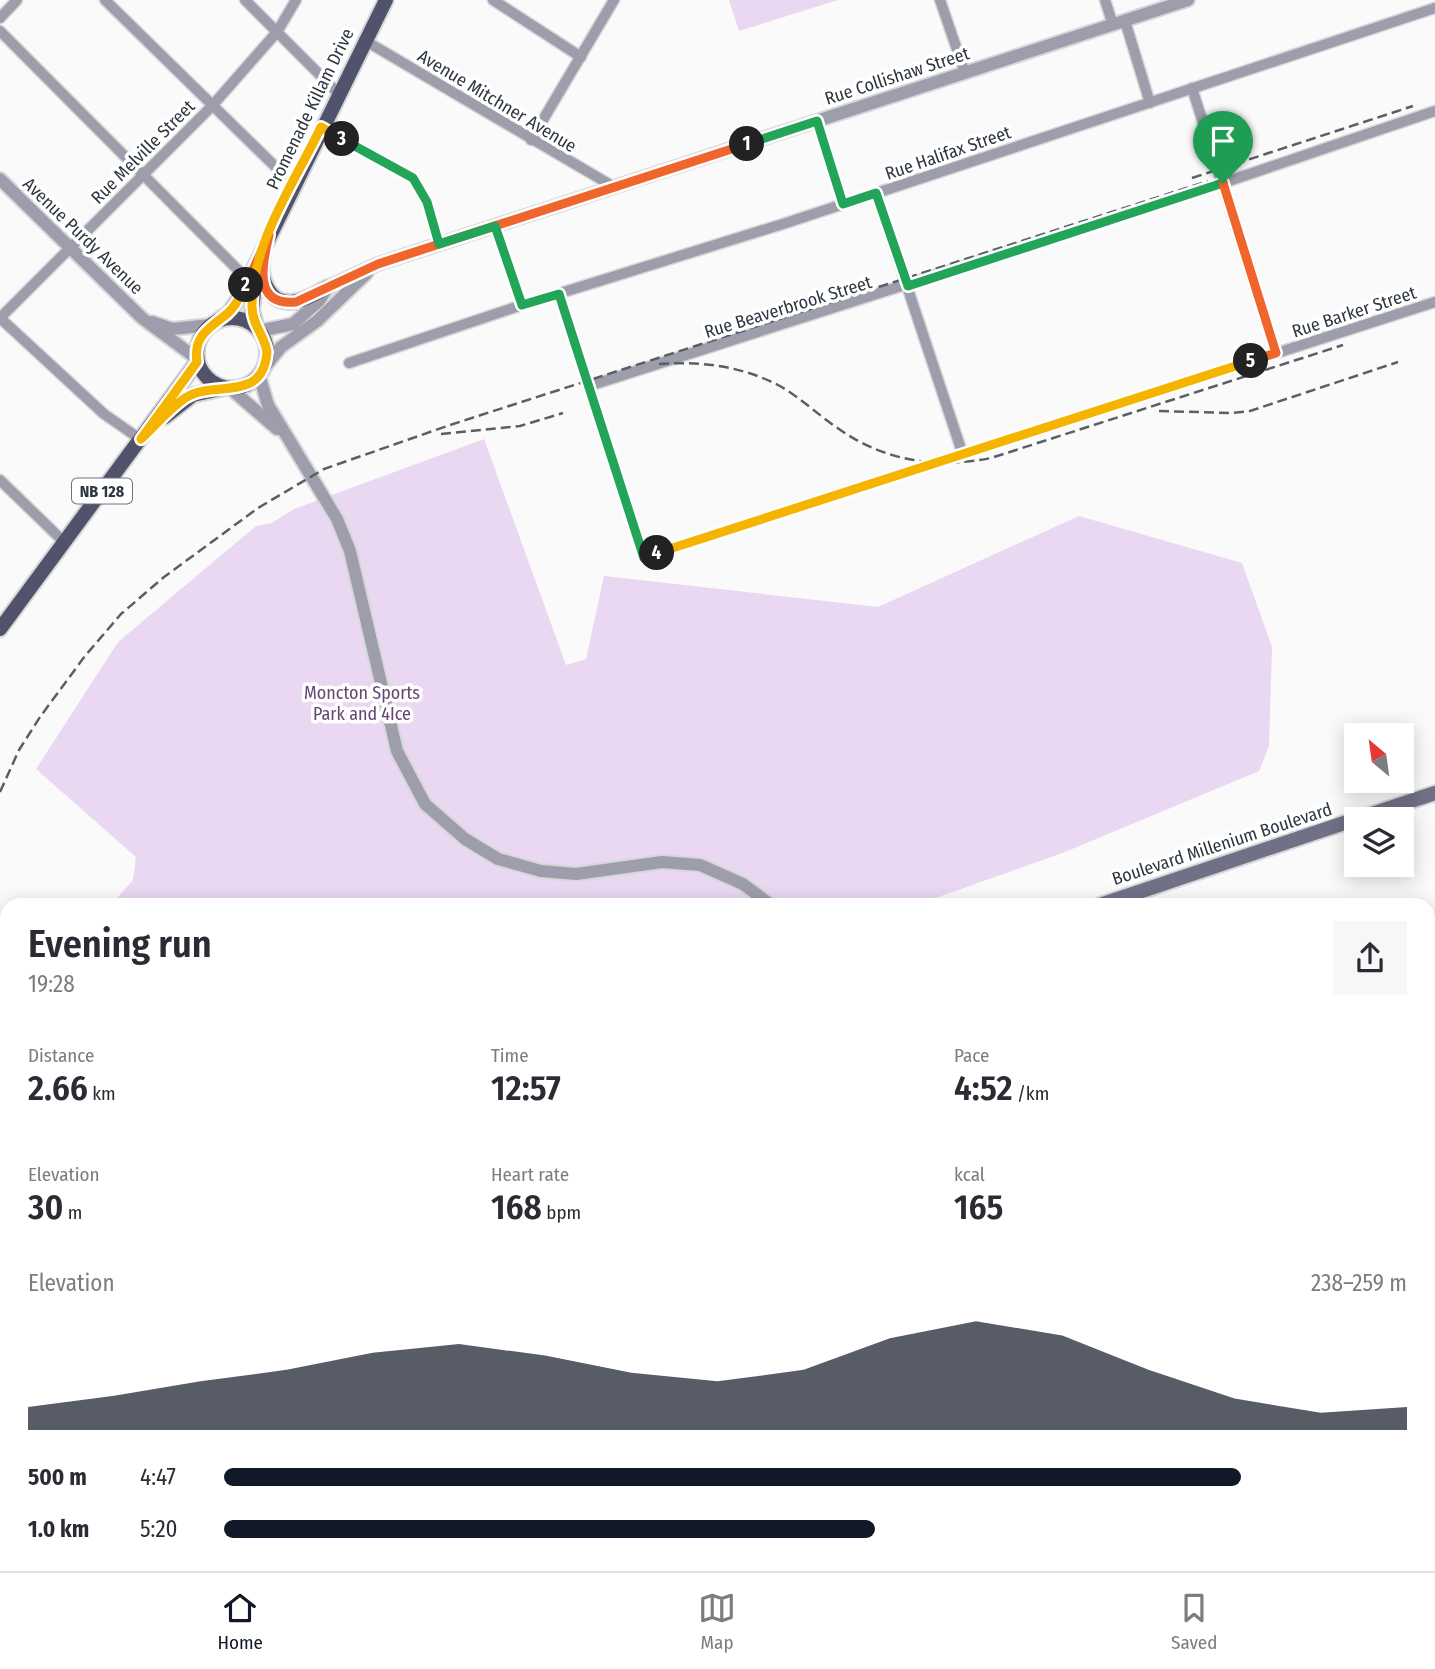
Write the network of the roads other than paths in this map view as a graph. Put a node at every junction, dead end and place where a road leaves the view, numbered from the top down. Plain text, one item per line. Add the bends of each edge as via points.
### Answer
1 (17, 0) edge
2 (105, 0) edge
3 (245, 0) edge
4 (296, 0) edge
5 (386, 0) edge
6 (493, 0) edge
7 (614, 0) edge
8 (940, 0) edge
9 (1105, 0) edge
10 (1188, 0) edge
11 (1435, 8) edge
12 (0, 18) edge
13 (1119, 23) junction
14 (0, 31) edge
15 (277, 32) junction
16 (364, 40) junction
17 (581, 57) junction
18 (965, 73) junction
19 (1192, 88) junction
20 (338, 93) junction
21 (1150, 103) junction
22 (212, 106) junction
23 (1435, 111) edge
24 (817, 121) junction
25 (321, 127) junction
26 (531, 141) junction
27 (144, 173) junction
28 (0, 179) edge
29 (1223, 183) junction
30 (293, 184) junction
31 (614, 187) junction
32 (876, 193) junction
33 (843, 204) junction
34 (495, 226) junction
35 (269, 235) junction
36 (439, 244) junction
37 (70, 247) junction
38 (264, 252) junction
39 (378, 264) junction
40 (248, 280) junction
41 (908, 286) junction
42 (328, 287) junction
43 (559, 294) junction
44 (1435, 302) edge
45 (522, 305) junction
46 (0, 318) edge
47 (142, 318) junction
48 (213, 323) junction
49 (258, 329) junction
50 (1276, 353) junction
51 (197, 360) junction
52 (349, 363) dead end
53 (262, 371) junction
54 (589, 386) junction
55 (228, 389) junction
56 (141, 439) junction
57 (295, 447) junction
58 (962, 455) junction
59 (0, 480) edge
60 (64, 542) junction
61 (2, 623) edge
62 (1435, 793) edge
63 (1393, 807) edge
64 (1344, 823) edge
65 (762, 898) edge
66 (1121, 898) edge

1 - 12 street
2 - 22 street
3 - 15 street
4 - 15 street, Rue Melville Street
5 - 16 main road, Promenade Killam Drive
6 - 17 street
7 - 17 street
8 - 18 street
9 - 13 street
10 - 13 street, Rue Collishaw Street
11 - 19 street, Rue Halifax Street
13 - 18 street, Rue Collishaw Street
13 - 21 street
14 - 27 street
15 - 20 street
15 - 22 street, Rue Melville Street
16 - 20 main road, Promenade Killam Drive
16 - 26 street, Avenue Mitchner Avenue
17 - 26 street
18 - 24 street, Rue Collishaw Street
19 - 21 street, Rue Halifax Street
19 - 29 street
20 - 25 main road, Promenade Killam Drive
21 - 32 street, Rue Halifax Street
22 - 27 street, Rue Melville Street
22 - 30 street
23 - 29 street, Rue Beaverbrook Street
24 - 31 street, Rue Collishaw Street
24 - 33 street
25 - 30 main road, Promenade Killam Drive
25 - 36 street via 413,178 427,202
26 - 31 street, Avenue Mitchner Avenue
27 - 37 street, Rue Melville Street
27 - 40 street
28 - 37 street, Avenue Purdy Avenue
29 - 41 street, Rue Beaverbrook Street
29 - 50 street
30 - 35 main road, Promenade Killam Drive
31 - 34 street, Rue Collishaw Street
32 - 33 street, Rue Halifax Street
32 - 41 street
33 - 43 street, Rue Halifax Street
34 - 36 street, Rue Collishaw Street
34 - 45 street
35 - 38 main road, Promenade Killam Drive
35 - 40 main road, Promenade Killam Drive
36 - 39 street, Rue Collishaw Street
37 - 46 street, Rue Melville Street
37 - 47 street, Avenue Purdy Avenue
38 - 42 main road via 261,268 271,295 296,302
38 - 49 main road, Promenade Killam Drive via 252,310
39 - 42 street, Rue Collishaw Street
39 - 53 street, Rue Collishaw Street via 317,321 281,347
40 - 48 main road, Promenade Killam Drive via 235,306
41 - 54 street, Rue Beaverbrook Street
41 - 58 street
42 - 49 street, Rue Collishaw Street via 293,324
43 - 45 street, Rue Halifax Street
43 - 54 street
44 - 50 street, Rue Barker Street
45 - 52 street, Rue Halifax Street
46 - 56 street via 104,414
47 - 48 street, Avenue Purdy Avenue via 172,329
47 - 51 street, Avenue Purdy Avenue
48 - 49 main road via 235,318
48 - 51 main road via 198,341
49 - 53 main road via 266,344
50 - 58 street, Rue Barker Street
51 - 55 main road via 205,377
51 - 56 main road, NB 128
53 - 55 main road via 247,385
53 - 57 street via 268,405
54 - 58 street, Rue Barker Street via 644,558
55 - 56 main road, NB 128 via 185,398
55 - 57 street
56 - 60 main road, NB 128
57 - 65 street via 350,551 397,751 425,804 465,839 498,859 541,871 576,874 662,862 700,865 743,884
59 - 60 street
60 - 61 main road, NB 128
62 - 63 main road, Boulevard Millenium Boulevard
64 - 66 main road, Boulevard Millenium Boulevard

